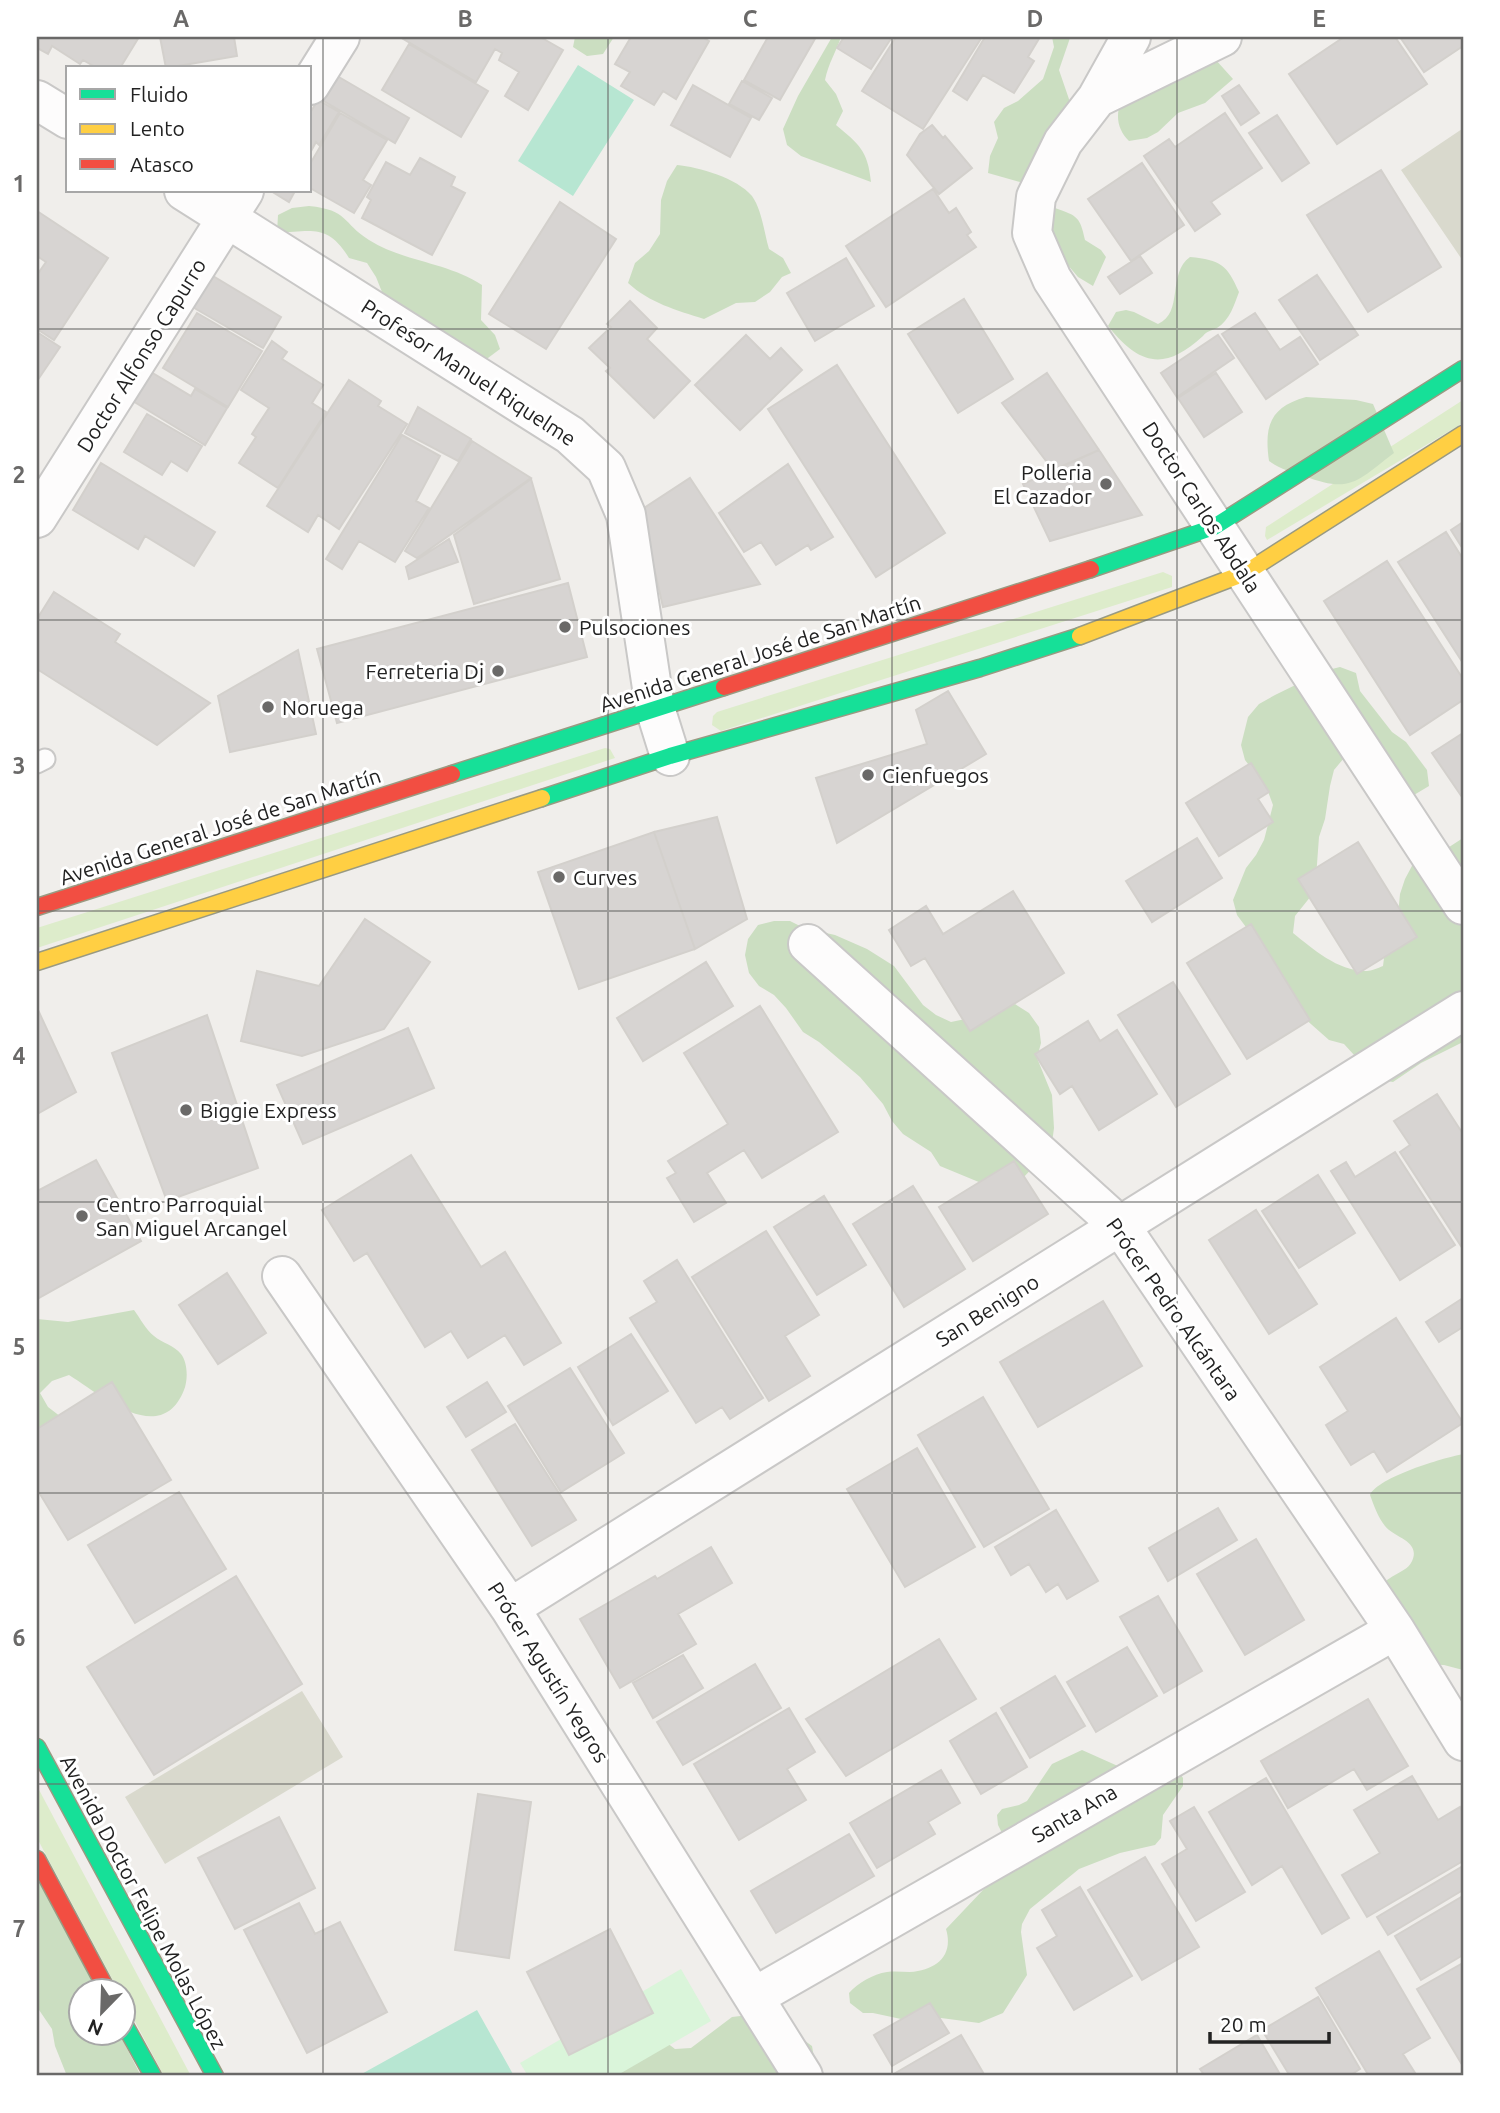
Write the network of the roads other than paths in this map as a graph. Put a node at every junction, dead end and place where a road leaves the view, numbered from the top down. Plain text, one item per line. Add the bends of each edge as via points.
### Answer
1 (340, 37) edge
2 (1131, 37) edge
3 (1222, 37) edge
4 (312, 82) edge
5 (1097, 98) junction
6 (37, 100) edge
7 (66, 118) edge
8 (188, 192) edge
9 (236, 204) edge
10 (1463, 369) edge
11 (1463, 434) edge
12 (37, 518) edge
13 (1214, 527) junction
14 (1245, 573) junction
15 (655, 708) junction
16 (670, 755) junction
17 (1463, 905) edge
18 (37, 907) edge
19 (808, 944) dead end
20 (37, 962) edge
21 (1463, 1011) edge
22 (1121, 1227) junction
23 (282, 1276) dead end
24 (510, 1608) junction
25 (1395, 1630) junction
26 (1463, 1741) edge
27 (37, 1747) edge
28 (37, 1859) edge
29 (100, 1976) edge
30 (754, 1997) junction
31 (136, 2045) edge
32 (153, 2076) edge
33 (215, 2076) edge
34 (803, 2076) edge

1 - 4 street
2 - 5 street, Doctor Carlos Abdala
3 - 5 street
5 - 13 street, Doctor Carlos Abdala via 1063,142 1035,197 1032,233 1052,279
6 - 7 street
8 - 9 street, Profesor Manuel Riquelme
9 - 12 street, Doctor Alfonso Capurro
9 - 15 street, Profesor Manuel Riquelme via 570,435 606,468 626,515
10 - 13 main road, Avenida General José de San Martín
11 - 14 main road
13 - 14 street, Doctor Carlos Abdala
13 - 15 main road, Avenida General José de San Martín
14 - 16 main road via 1115,624 980,668
14 - 17 street, Doctor Carlos Abdala
15 - 16 street, Profesor Manuel Riquelme
15 - 18 main road, Avenida General José de San Martín
16 - 20 main road
19 - 22 street, Prócer Pedro Alcántara
21 - 22 street, San Benigno
22 - 24 street, San Benigno
22 - 25 street, Prócer Pedro Alcántara
23 - 24 street, Prócer Agustín Yegros
24 - 30 street, Prócer Agustín Yegros
25 - 26 street, Prócer Pedro Alcántara
25 - 30 street, Santa Ana
27 - 33 main road, Avenida Doctor Felipe Molas López
28 - 29 main road
30 - 34 street, Prócer Agustín Yegros
31 - 32 main road

